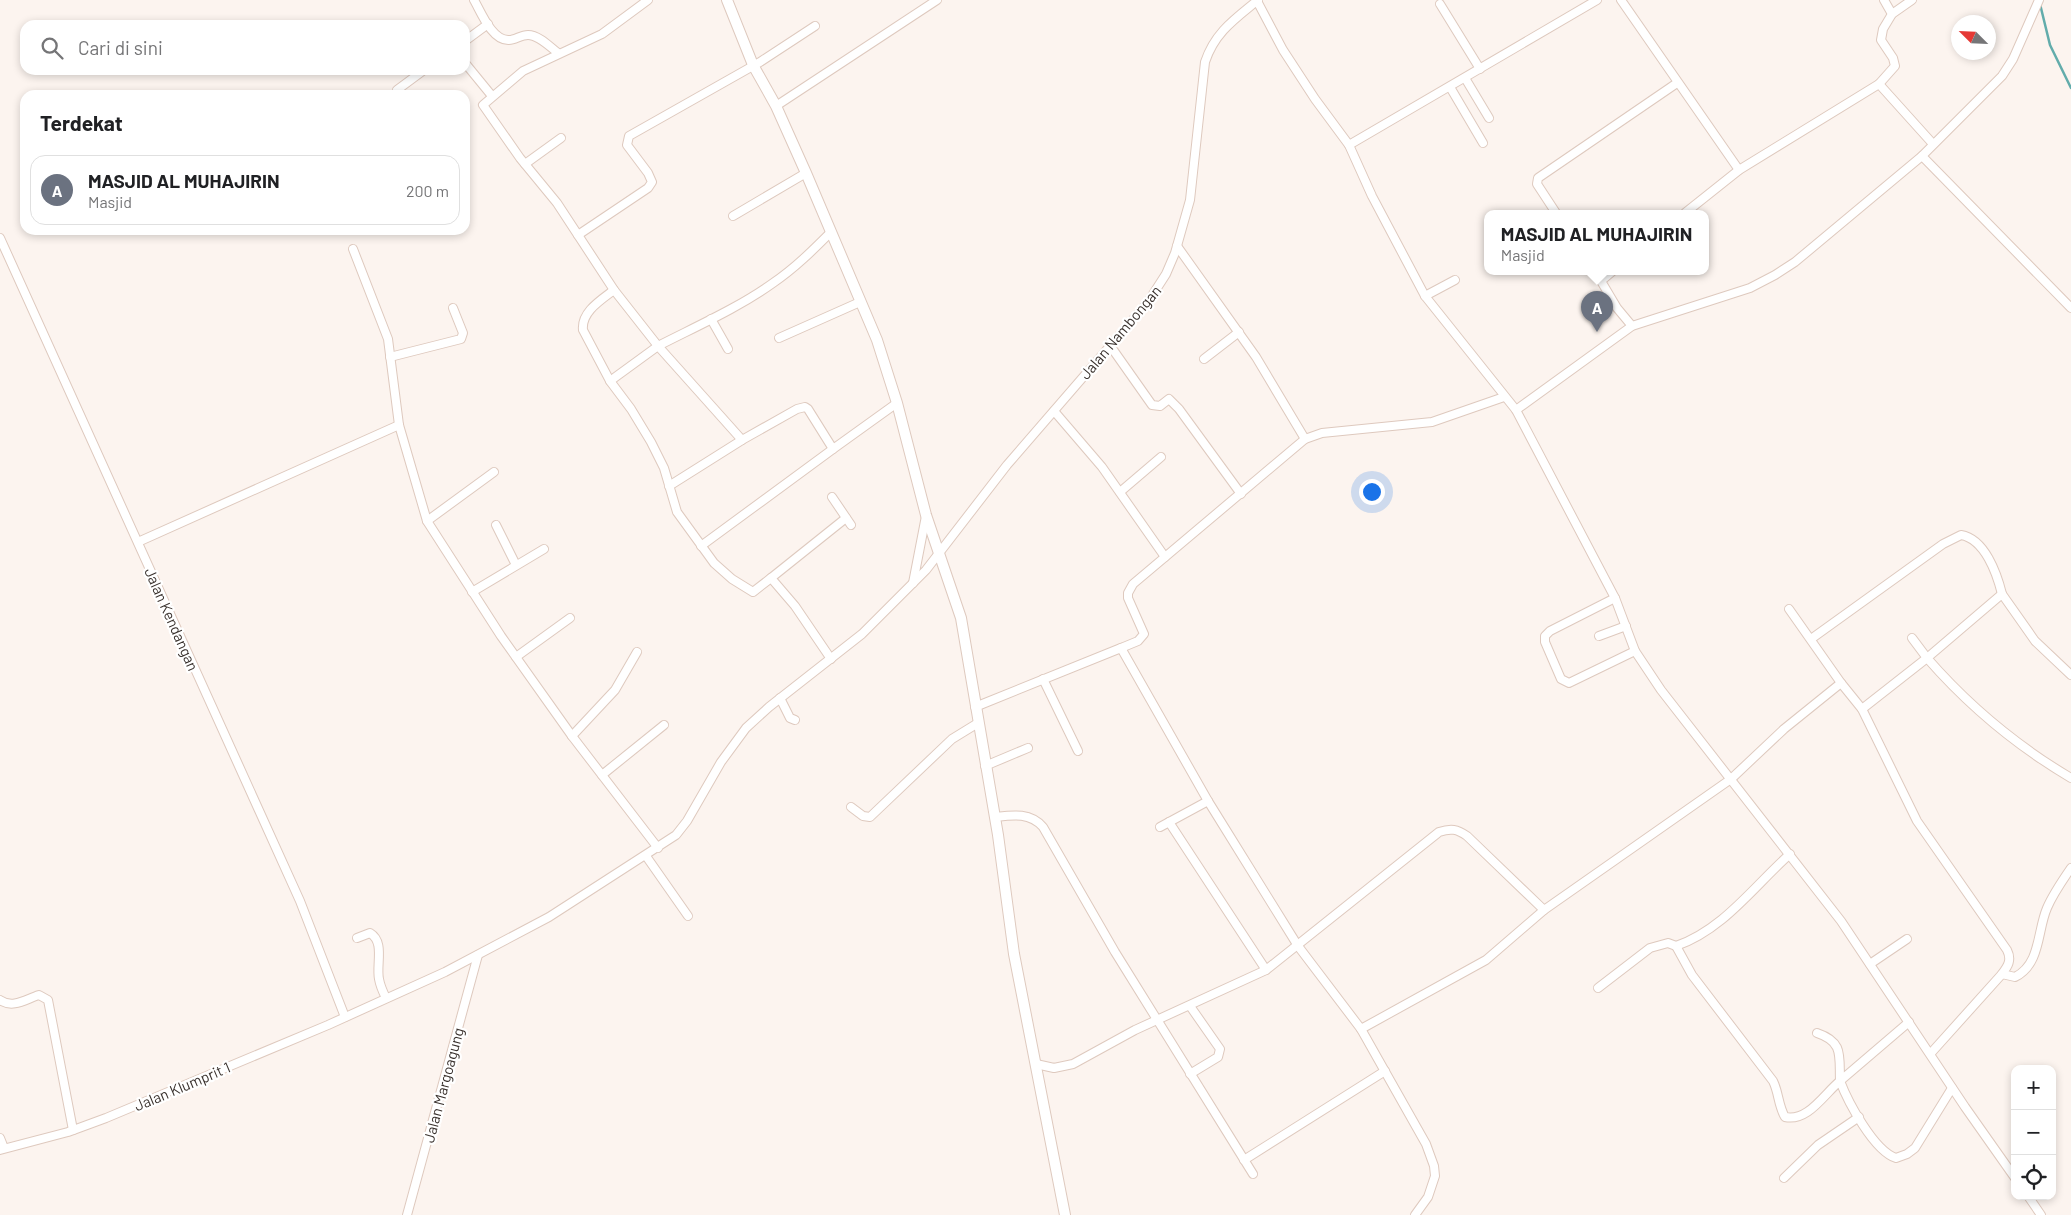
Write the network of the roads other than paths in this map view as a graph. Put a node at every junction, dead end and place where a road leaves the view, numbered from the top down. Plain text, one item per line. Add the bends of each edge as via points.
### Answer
1 (474, 0) edge
2 (648, 0) edge
3 (727, 0) edge
4 (937, 0) edge
5 (1597, 0) edge
6 (1620, 0) edge
7 (1884, 0) edge
8 (1912, 0) edge
9 (2039, 0) edge
10 (1258, 1) edge
11 (1440, 4) dead end
12 (1892, 14) junction
13 (488, 24) junction
14 (815, 26) dead end
15 (470, 37) edge
16 (558, 53) junction
17 (753, 65) junction
18 (470, 69) edge
19 (1480, 69) junction
20 (414, 75) edge
21 (1465, 78) junction
22 (1677, 83) junction
23 (1879, 84) junction
24 (1450, 87) junction
25 (397, 90) dead end
26 (492, 96) junction
27 (776, 106) junction
28 (1489, 118) dead end
29 (561, 138) dead end
30 (1483, 143) dead end
31 (1933, 144) junction
32 (1349, 146) junction
33 (1922, 156) junction
34 (525, 164) junction
35 (1739, 170) junction
36 (806, 173) junction
37 (1554, 210) edge
38 (1689, 210) edge
39 (733, 216) dead end
40 (832, 232) junction
41 (578, 235) junction
42 (0, 238) edge
43 (1177, 246) junction
44 (353, 250) dead end
45 (1597, 275) edge
46 (1609, 275) edge
47 (1455, 280) dead end
48 (1602, 281) junction
49 (614, 290) junction
50 (1425, 296) junction
51 (860, 302) junction
52 (453, 308) dead end
53 (2071, 308) edge
54 (711, 319) junction
55 (1632, 326) junction
56 (1239, 332) junction
57 (780, 338) dead end
58 (1110, 344) junction
59 (658, 346) junction
60 (728, 349) dead end
61 (390, 357) junction
62 (1204, 359) dead end
63 (610, 381) junction
64 (1504, 397) junction
65 (897, 403) junction
66 (1516, 410) junction
67 (1054, 411) junction
68 (399, 425) junction
69 (1305, 439) junction
70 (742, 440) junction
71 (833, 450) junction
72 (1160, 457) dead end
73 (494, 472) dead end
74 (669, 486) junction
75 (1120, 492) junction
76 (1241, 494) junction
77 (832, 496) dead end
78 (926, 515) junction
79 (846, 518) junction
80 (427, 521) junction
81 (496, 525) dead end
82 (851, 526) dead end
83 (138, 542) junction
84 (701, 546) junction
85 (544, 549) dead end
86 (940, 553) junction
87 (1165, 557) junction
88 (516, 565) junction
89 (771, 578) junction
90 (913, 583) junction
91 (472, 592) junction
92 (2002, 594) junction
93 (1615, 598) junction
94 (1789, 608) dead end
95 (570, 618) dead end
96 (1626, 626) junction
97 (1600, 636) dead end
98 (1912, 638) dead end
99 (1811, 639) junction
100 (1121, 648) junction
101 (1635, 651) junction
102 (636, 652) dead end
103 (516, 657) junction
104 (1927, 658) junction
105 (831, 659) junction
106 (2071, 675) edge
107 (1043, 679) junction
108 (1841, 683) junction
109 (780, 698) junction
110 (975, 707) junction
111 (1862, 709) junction
112 (795, 720) dead end
113 (978, 723) junction
114 (664, 725) dead end
115 (572, 736) junction
116 (1028, 748) dead end
117 (1078, 751) dead end
118 (986, 766) junction
119 (602, 775) junction
120 (1731, 778) junction
121 (2071, 778) edge
122 (1208, 801) junction
123 (851, 807) dead end
124 (994, 817) junction
125 (1169, 822) junction
126 (1160, 826) dead end
127 (658, 848) junction
128 (1790, 854) junction
129 (646, 856) junction
130 (2070, 870) edge
131 (1544, 910) junction
132 (688, 916) dead end
133 (357, 938) dead end
134 (1907, 939) dead end
135 (1298, 946) junction
136 (1676, 946) junction
137 (478, 955) junction
138 (1870, 964) junction
139 (1266, 970) junction
140 (2002, 974) junction
141 (1598, 988) dead end
142 (386, 998) junction
143 (0, 1000) edge
144 (1190, 1006) junction
145 (345, 1017) junction
146 (1157, 1021) junction
147 (1909, 1022) junction
148 (1361, 1028) junction
149 (1817, 1033) dead end
150 (1931, 1053) junction
151 (1040, 1068) junction
152 (1385, 1071) junction
153 (1190, 1074) junction
154 (1840, 1081) junction
155 (1952, 1088) junction
156 (1858, 1117) junction
157 (72, 1130) junction
158 (0, 1138) edge
159 (2, 1149) edge
160 (1244, 1160) junction
161 (2011, 1172) edge
162 (1253, 1174) dead end
163 (1784, 1178) dead end
164 (2031, 1200) edge
165 (1416, 1214) edge
166 (407, 1215) edge
167 (1065, 1215) edge
168 (2041, 1215) edge

1 - 13 street
2 - 16 street via 602,34
3 - 17 street
4 - 27 street
5 - 19 street
6 - 22 street
7 - 12 street
8 - 12 street
9 - 31 street via 2008,68
10 - 32 street via 1283,50
10 - 43 street, Jalan Nambongan via 1225,26 1205,62 1190,200
11 - 19 street
12 - 23 street via 1881,40 1895,66
13 - 15 street
13 - 16 street via 503,39 509,41 532,36
14 - 17 street
16 - 26 street via 523,71
17 - 27 street
17 - 41 street via 629,136 627,145 652,182 648,188
18 - 26 street
19 - 21 street
20 - 25 street
21 - 24 street
21 - 28 street
22 - 35 street
22 - 37 street via 1538,178 1537,184
23 - 31 street
23 - 35 street
24 - 30 street
24 - 32 street
26 - 34 street via 484,105
27 - 36 street
29 - 34 street
31 - 33 street
32 - 50 street
33 - 53 street
33 - 55 street via 1775,276 1750,288
34 - 41 street
35 - 38 street
36 - 39 street
36 - 40 street
40 - 51 street
40 - 54 street via 773,283
41 - 49 street
42 - 83 street, Jalan Kendangan
43 - 56 street
43 - 58 street, Jalan Nambongan via 1156,292
44 - 61 street via 388,339
45 - 48 street
46 - 48 street
47 - 50 street
48 - 55 street
49 - 59 street
49 - 63 street via 594,306 582,325
50 - 64 street
51 - 57 street
51 - 65 street via 877,340
52 - 61 street via 463,333 461,339
54 - 59 street
54 - 60 street
55 - 66 street
56 - 62 street
56 - 69 street
58 - 67 street, Jalan Nambongan
58 - 76 street via 1152,405 1157,407 1169,399 1179,409
59 - 63 street
59 - 70 street
61 - 68 street
63 - 74 street via 632,409 651,442
64 - 66 street
64 - 69 street via 1437,421 1322,433
65 - 71 street
65 - 78 street
66 - 93 street
67 - 75 street
67 - 86 street, Jalan Nambongan via 1007,465
68 - 80 street
68 - 83 street
69 - 76 street
70 - 71 street via 805,407
70 - 74 street
71 - 84 street
72 - 75 street
73 - 80 street
74 - 84 street via 674,506
75 - 87 street
76 - 87 street
77 - 79 street
78 - 86 street
78 - 90 street
79 - 82 street
79 - 89 street
80 - 91 street
81 - 88 street
83 - 145 street, Jalan Kendangan via 300,901
84 - 89 street via 714,564 751,591
85 - 88 street
86 - 90 street, Jalan Nambongan
86 - 110 street via 961,618
87 - 100 street via 1129,588 1128,598 1144,634 1138,642
88 - 91 street
89 - 105 street via 799,610
90 - 105 street, Jalan Nambongan via 862,634
91 - 103 street
92 - 99 street via 1996,572 1987,557 1971,538 1961,535 1942,544
92 - 104 street
92 - 106 street via 2035,641
93 - 96 street
93 - 101 street via 1550,631 1545,642 1561,679 1566,682
94 - 99 street
95 - 103 street
96 - 97 street
96 - 101 street
98 - 104 street
99 - 108 street
100 - 107 street
100 - 122 street
101 - 120 street via 1661,690
102 - 115 street via 615,690
103 - 115 street
104 - 111 street
104 - 121 street via 1968,702
105 - 109 street, Jalan Nambongan
107 - 110 street
107 - 117 street
108 - 111 street
108 - 120 street
109 - 112 street via 790,718
109 - 127 street, Jalan Nambongan via 731,746 687,821 676,835
110 - 113 street
111 - 140 street via 1917,821 2007,950 2010,956 2008,966
113 - 118 street
113 - 123 street via 952,739 870,817
114 - 119 street
115 - 119 street
116 - 118 street
118 - 124 street
119 - 127 street
120 - 128 street
120 - 131 street
122 - 125 street
122 - 135 street
124 - 146 street via 1023,816 1036,820 1043,827
124 - 151 street via 1014,954
125 - 126 street
125 - 139 street
127 - 129 street, Jalan Klumprit 1
128 - 136 street via 1714,926
128 - 138 street
129 - 132 street
129 - 137 street, Jalan Klumprit 1 via 549,917
130 - 140 street via 2046,909 2040,937 2026,969 2015,977
131 - 135 street via 1467,836 1454,829 1446,830 1439,832
131 - 148 street via 1486,960
133 - 142 street via 370,933 375,936 379,978
134 - 138 street
135 - 139 street
135 - 148 street
136 - 141 street via 1668,942 1650,948
136 - 154 street via 1692,975 1772,1081 1779,1092 1779,1107 1785,1117 1805,1114
137 - 142 street, Jalan Klumprit 1
137 - 166 street, Jalan Margoagung
138 - 147 street
139 - 144 street
140 - 150 street
142 - 145 street, Jalan Klumprit 1
143 - 157 street via 16,1004 39,995 48,1000
144 - 146 street
144 - 153 street via 1220,1052 1218,1057
145 - 157 street, Jalan Klumprit 1
146 - 151 street via 1073,1064
146 - 153 street
147 - 150 street
147 - 154 street
148 - 152 street
149 - 154 street via 1835,1042
150 - 155 street
151 - 167 street
152 - 160 street
152 - 165 street via 1426,1144 1434,1166 1435,1176 1428,1197
153 - 160 street
154 - 156 street
155 - 156 street via 1915,1148 1896,1158 1882,1149
155 - 161 street
156 - 163 street via 1818,1145
157 - 159 street, Jalan Klumprit 1
158 - 159 street
160 - 162 street
164 - 168 street

